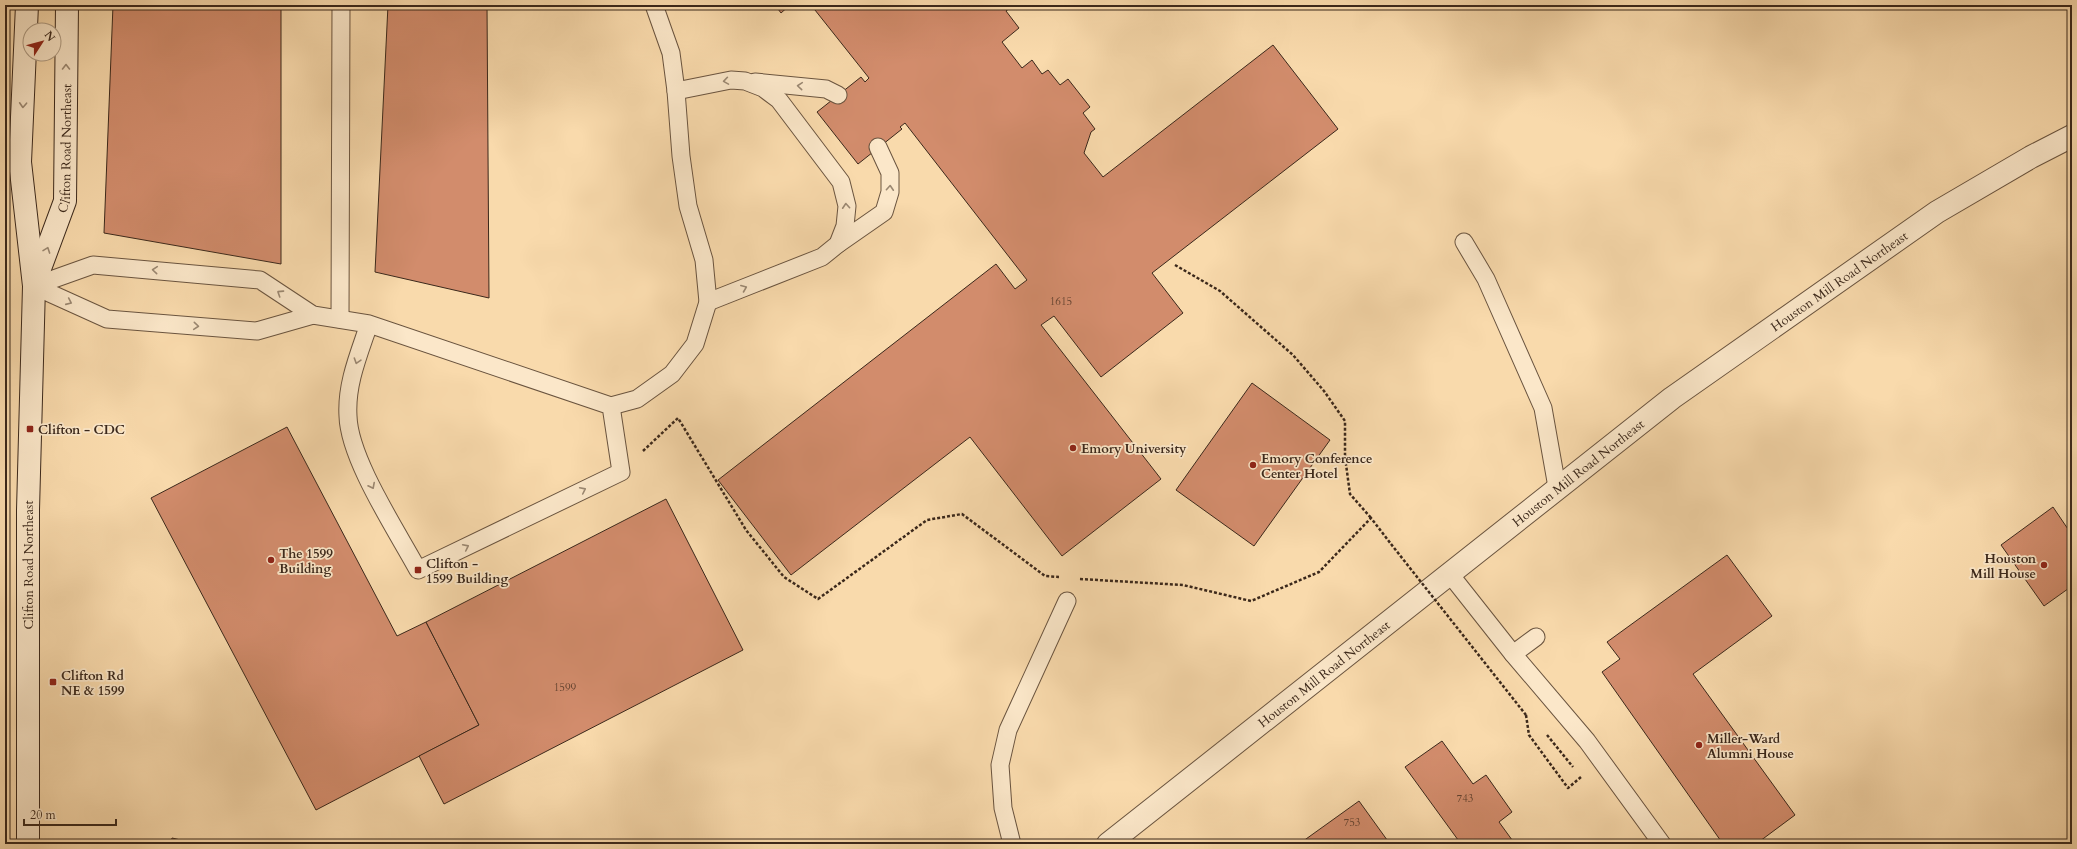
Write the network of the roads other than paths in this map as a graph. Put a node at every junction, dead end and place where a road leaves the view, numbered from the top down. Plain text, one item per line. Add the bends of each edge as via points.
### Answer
1 (27, 5) edge
2 (67, 5) edge
3 (342, 5) edge
4 (654, 5) edge
5 (745, 81) junction
6 (676, 91) junction
7 (838, 95) dead end
8 (2072, 136) edge
9 (878, 147) dead end
10 (1464, 242) dead end
11 (838, 244) junction
12 (34, 286) junction
13 (708, 302) junction
14 (313, 315) junction
15 (340, 319) junction
16 (369, 324) junction
17 (611, 406) junction
18 (1557, 487) junction
19 (1449, 573) junction
20 (1067, 601) dead end
21 (1536, 637) dead end
22 (1514, 654) junction
23 (28, 844) edge
24 (1012, 844) edge
25 (1108, 844) edge
26 (1662, 844) edge

1 -> 12 street, Clifton Road Northeast via 20,162
12 -> 2 street, Clifton Road Northeast via 65,201
3 - 15 lane
4 - 6 lane via 671,53
5 -> 6 lane via 730,80
7 -> 5 lane via 826,89
11 -> 5 lane via 846,226 847,206 841,182 779,100 763,88
6 - 13 lane via 688,206 704,260
8 - 18 street, Houston Mill Road Northeast via 1938,212 1672,398
11 -> 9 lane via 884,212 890,192 890,173
10 - 18 lane via 1486,279 1543,408
13 -> 11 lane via 822,257
12 -> 14 lane via 107,319 257,331
14 -> 12 lane via 260,280 92,265
12 - 23 street, Clifton Road Northeast via 28,510
13 - 17 lane via 695,344 672,374 637,398
14 - 15 lane
15 - 16 lane
16 - 17 lane
16 -> 17 lane via 351,379 348,415 350,430 354,447 418,570 621,472
18 - 19 street, Houston Mill Road Northeast
19 - 22 lane
19 - 25 street, Houston Mill Road Northeast
20 - 24 lane via 1008,730 1001,758 1003,808
21 - 22 lane
22 - 26 lane via 1587,741

